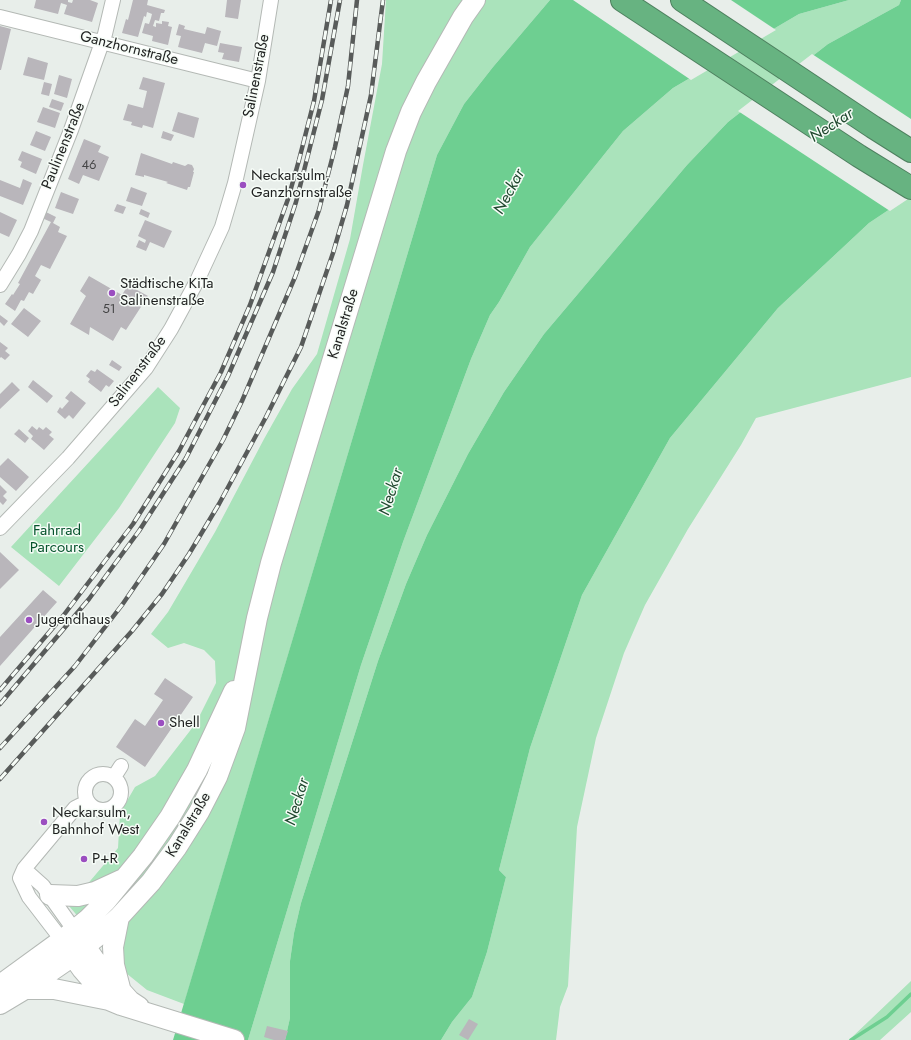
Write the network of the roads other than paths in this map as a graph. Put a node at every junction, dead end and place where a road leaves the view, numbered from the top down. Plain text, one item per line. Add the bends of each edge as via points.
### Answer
1 (113, 0) edge
2 (272, 0) edge
3 (475, 0) edge
4 (622, 0) edge
5 (682, 0) edge
6 (0, 17) edge
7 (103, 43) junction
8 (258, 81) junction
9 (911, 151) edge
10 (911, 188) edge
11 (0, 286) edge
12 (0, 528) edge
13 (248, 662) junction
14 (87, 802) junction
15 (22, 874) junction
16 (125, 879) junction
17 (50, 895) junction
18 (119, 917) junction
19 (74, 943) junction
20 (0, 985) edge
21 (25, 989) junction
22 (115, 996) junction
23 (0, 1004) edge
24 (234, 1040) edge

1 - 7 street, Paulinenstraße
2 - 8 street, Salinenstraße
3 - 13 main road, Kanalstraße via 426,82 396,151 271,563
4 - 10 highway
5 - 9 highway
6 - 7 street, Ganzhornstraße
7 - 8 street, Ganzhornstraße
7 - 11 street, Paulinenstraße via 31,231
8 - 12 street, Salinenstraße via 235,183 222,227 171,329 146,368 68,458
13 - 16 main road, Kanalstraße via 197,770 170,817
13 - 18 main road, Kanalstraße via 235,728 217,777 177,847 152,882
14 - 14 street via 85,788 88,782 92,778 118,771 122,791 117,805 105,811 98,810
14 - 15 street via 75,808
15 - 17 street via 43,886
15 - 19 street via 29,897
16 - 17 main road via 78,896
16 - 19 main road, Kanalstraße
17 - 19 street
18 - 19 main road, Kanalstraße
18 - 22 main road via 113,947
19 - 20 main road
19 - 21 main road
19 - 22 main road via 82,969
21 - 22 main road via 54,989
21 - 23 main road
22 - 24 main road via 120,1005

